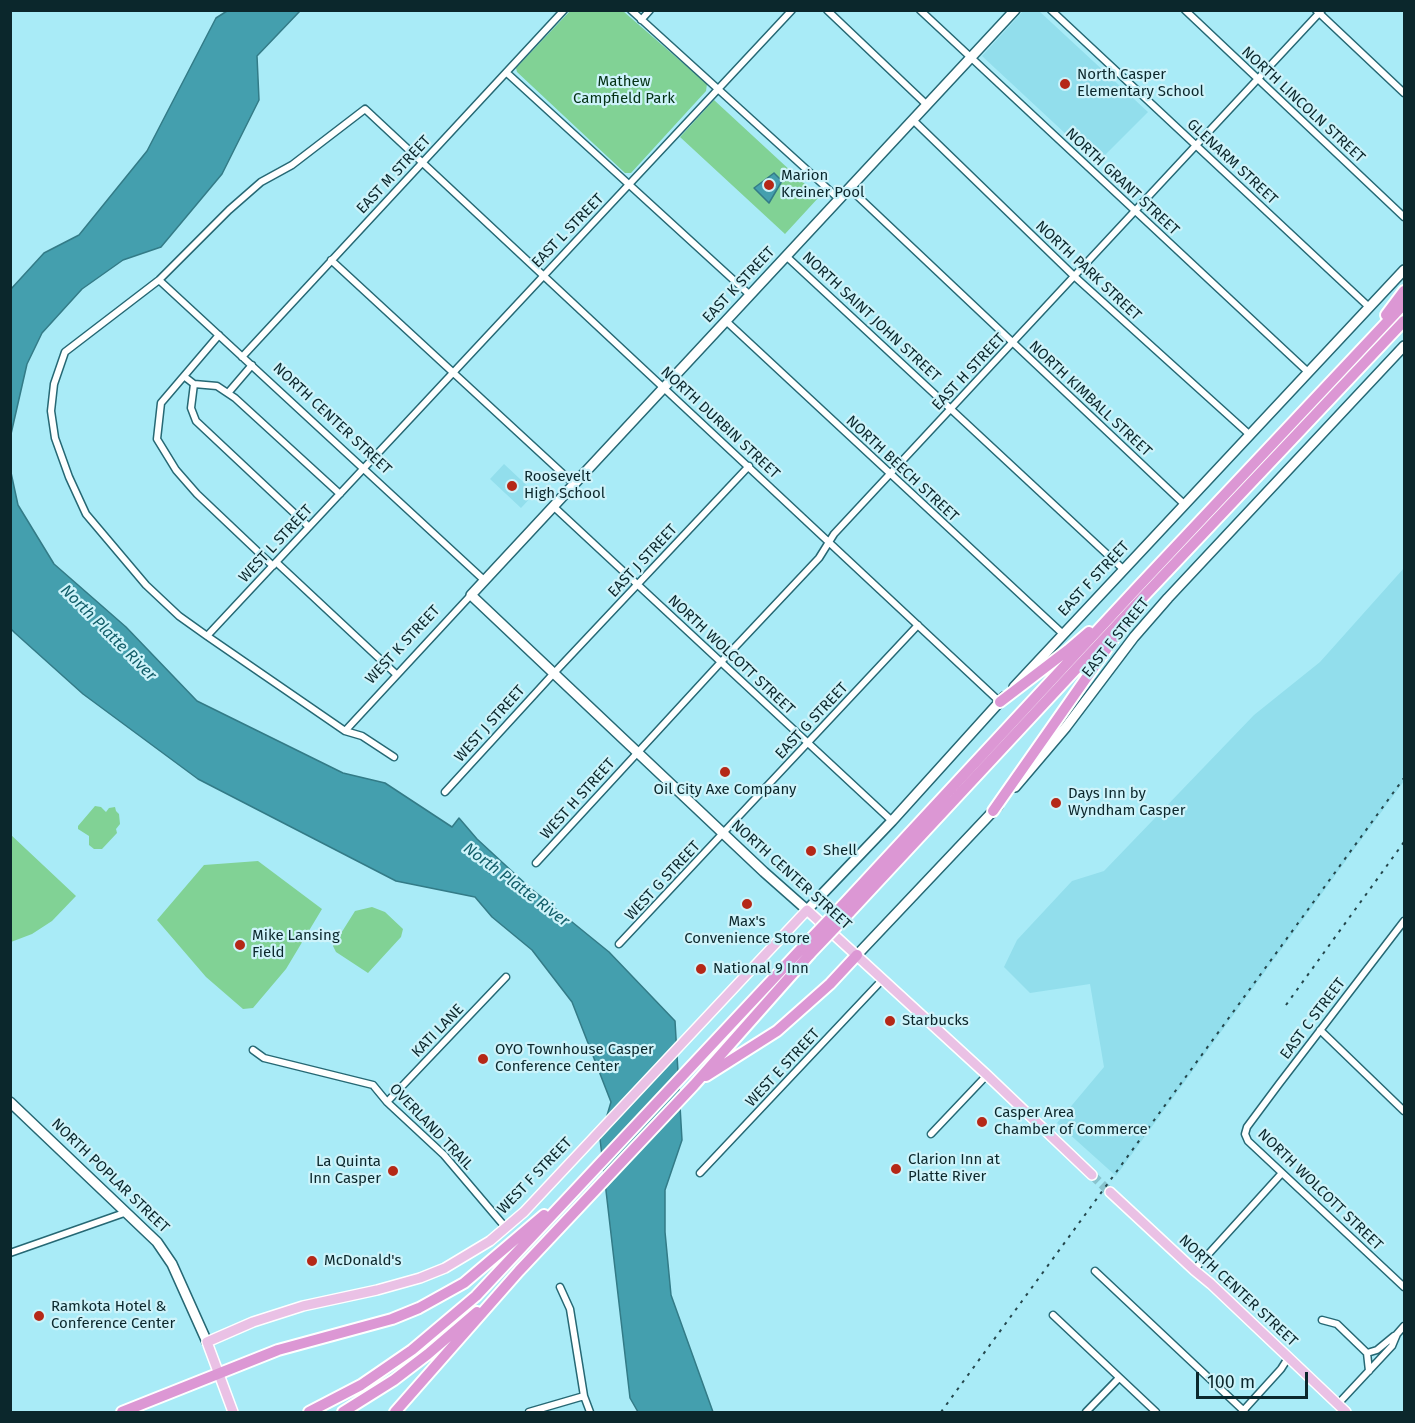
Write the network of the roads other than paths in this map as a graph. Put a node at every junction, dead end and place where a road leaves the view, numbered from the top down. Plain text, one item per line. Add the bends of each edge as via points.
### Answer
1 (564, 10) edge
2 (631, 10) edge
3 (650, 10) edge
4 (792, 10) edge
5 (826, 10) edge
6 (920, 10) edge
7 (1015, 10) edge
8 (1051, 10) edge
9 (1185, 10) edge
10 (1319, 12) edge
11 (641, 20) junction
12 (971, 58) junction
13 (507, 72) junction
14 (1258, 79) junction
15 (718, 90) junction
16 (1404, 93) edge
17 (927, 105) junction
18 (913, 120) junction
19 (1197, 145) junction
20 (423, 161) junction
21 (629, 184) junction
22 (849, 188) junction
23 (839, 200) junction
24 (1136, 211) junction
25 (1404, 217) edge
26 (786, 256) junction
27 (331, 260) junction
28 (1404, 270) edge
29 (544, 274) junction
30 (1074, 276) junction
31 (159, 280) junction
32 (1404, 291) edge
33 (750, 295) junction
34 (1404, 304) edge
35 (1369, 307) junction
36 (726, 321) junction
37 (1404, 321) edge
38 (1404, 330) edge
39 (219, 335) junction
40 (1013, 343) junction
41 (1404, 346) edge
42 (242, 357) junction
43 (252, 365) junction
44 (453, 372) junction
45 (1308, 372) junction
46 (185, 377) junction
47 (194, 384) junction
48 (1336, 384) junction
49 (664, 387) junction
50 (228, 393) junction
51 (951, 408) junction
52 (1250, 435) junction
53 (749, 466) junction
54 (364, 470) junction
55 (890, 474) junction
56 (574, 484) junction
57 (340, 494) junction
58 (1184, 504) junction
59 (554, 506) junction
60 (309, 527) junction
61 (829, 542) junction
62 (274, 564) junction
63 (1123, 569) junction
64 (484, 580) junction
65 (638, 584) junction
66 (1140, 593) junction
67 (471, 595) junction
68 (918, 625) junction
69 (1063, 634) junction
70 (207, 636) junction
71 (721, 662) junction
72 (554, 673) junction
73 (397, 675) junction
74 (1000, 702) junction
75 (345, 731) junction
76 (808, 743) junction
77 (637, 752) junction
78 (394, 758) dead end
79 (445, 792) dead end
80 (993, 811) junction
81 (892, 821) junction
82 (724, 834) junction
83 (536, 863) dead end
84 (807, 910) junction
85 (1404, 921) edge
86 (1398, 929) junction
87 (1404, 935) edge
88 (619, 944) dead end
89 (807, 950) junction
90 (857, 955) junction
91 (506, 977) dead end
92 (883, 979) junction
93 (1320, 1030) junction
94 (253, 1050) dead end
95 (987, 1075) junction
96 (693, 1085) junction
97 (10, 1102) edge
98 (387, 1102) junction
99 (1404, 1110) edge
100 (931, 1134) dead end
101 (1245, 1134) joint
102 (700, 1173) dead end
103 (1282, 1173) junction
104 (1092, 1175) tunnel mouth
105 (579, 1186) junction
106 (1110, 1192) tunnel mouth
107 (127, 1212) junction
108 (506, 1228) junction
109 (10, 1253) edge
110 (1194, 1270) junction
111 (519, 1271) junction
112 (1095, 1271) dead end
113 (560, 1287) dead end
114 (1404, 1287) edge
115 (1053, 1315) dead end
116 (1322, 1320) dead end
117 (1404, 1326) edge
118 (1397, 1334) junction
119 (207, 1342) junction
120 (1367, 1353) junction
121 (1287, 1358) junction
122 (1369, 1371) junction
123 (219, 1372) junction
124 (1119, 1377) junction
125 (584, 1396) junction
126 (1337, 1405) junction
127 (1244, 1412) edge
128 (122, 1413) edge
129 (233, 1413) edge
130 (309, 1413) edge
131 (343, 1413) edge
132 (396, 1413) edge
133 (530, 1413) edge
134 (590, 1413) edge
135 (1086, 1413) edge
136 (1156, 1413) edge
137 (1346, 1413) edge

1 - 13 street, EAST M STREET
2 - 11 street
3 - 11 street
4 - 15 street, EAST L STREET
5 - 17 street
6 - 12 street, NORTH GRANT STREET
7 - 12 main road, EAST K STREET
8 - 19 street, GLENARM STREET
9 - 14 street, NORTH LINCOLN STREET
10 - 14 street, EAST H STREET
10 - 16 street
11 - 15 street
12 - 17 main road, EAST K STREET
12 - 24 street, NORTH GRANT STREET
13 - 20 street, EAST M STREET
13 - 21 street
14 - 19 street, EAST H STREET
14 - 25 street, NORTH LINCOLN STREET
15 - 21 street, EAST L STREET
15 - 23 street
17 - 18 main road, EAST K STREET
18 - 22 main road, EAST K STREET
18 - 30 street, NORTH PARK STREET
19 - 24 street, EAST H STREET
19 - 35 street, GLENARM STREET
20 - 27 street, EAST M STREET
20 - 29 street, NORTH DURBIN STREET
20 - 31 street, NORTH DURBIN STREET via 365,109 292,165 261,182
21 - 29 street, EAST L STREET
21 - 33 street
22 - 23 main road, EAST K STREET
22 - 40 street, NORTH KIMBALL STREET
23 - 26 main road, EAST K STREET
24 - 30 street, EAST H STREET
24 - 45 street, NORTH GRANT STREET
26 - 33 main road, EAST K STREET
26 - 51 street, NORTH SAINT JOHN STREET
27 - 42 street, EAST M STREET
27 - 44 street
28 - 35 main road, EAST F STREET
29 - 44 street, EAST L STREET
29 - 49 street, NORTH DURBIN STREET
30 - 40 street, EAST H STREET
30 - 52 street, NORTH PARK STREET
31 - 39 street, NORTH CENTER STREET
31 - 70 street via 65,352 54,384 51,411 55,438 86,514 146,585
32 - 48 highway
33 - 36 main road, EAST K STREET
34 - 48 highway
35 - 45 main road, EAST F STREET
36 - 49 main road, EAST K STREET
36 - 55 street, NORTH BEECH STREET
37 - 48 highway
38 - 48 highway
39 - 42 street, NORTH CENTER STREET
39 - 46 street
40 - 51 street, EAST H STREET
40 - 58 street, NORTH KIMBALL STREET
41 - 80 main road, EAST E STREET via 1168,598 1059,736
42 - 43 street, NORTH CENTER STREET
43 - 50 street
43 - 54 street, NORTH CENTER STREET
44 - 54 street, EAST L STREET
44 - 56 street
45 - 52 main road, EAST F STREET
46 - 47 street
46 - 62 street via 161,403 157,439 197,494
47 - 50 street via 217,386
47 - 60 street via 191,408 196,421
48 - 66 highway
49 - 53 street, NORTH DURBIN STREET
49 - 56 main road, EAST K STREET
50 - 57 street
51 - 55 street, EAST H STREET
51 - 63 street, NORTH SAINT JOHN STREET
52 - 58 main road, EAST F STREET
53 - 61 street, NORTH DURBIN STREET
53 - 65 street, EAST J STREET
54 - 57 street, WEST L STREET
54 - 64 street, NORTH CENTER STREET
55 - 61 street, EAST H STREET
55 - 69 street, NORTH BEECH STREET
56 - 59 main road, EAST K STREET
57 - 60 street, WEST L STREET
58 - 63 main road, EAST F STREET
59 - 64 main road, EAST K STREET
59 - 65 street, NORTH WOLCOTT STREET
60 - 62 street, WEST L STREET
61 - 68 street, NORTH DURBIN STREET
61 - 71 street, EAST H STREET via 819,558
62 - 70 street, WEST L STREET
62 - 73 street
63 - 69 main road, EAST F STREET
64 - 67 main road, WEST K STREET
65 - 71 street, NORTH WOLCOTT STREET
65 - 72 street, EAST J STREET
66 - 74 highway
66 - 80 highway
66 - 89 highway, bridge
67 - 72 main road, NORTH CENTER STREET
67 - 73 street, WEST K STREET
68 - 74 street, NORTH DURBIN STREET
68 - 76 street, EAST G STREET
69 - 74 main road, EAST F STREET
70 - 75 street
71 - 76 street, NORTH WOLCOTT STREET
71 - 77 street, EAST H STREET
72 - 77 main road, NORTH CENTER STREET
72 - 79 street, WEST J STREET
73 - 75 street, WEST K STREET
74 - 81 main road, EAST F STREET
75 - 78 street via 362,736
76 - 81 street, NORTH WOLCOTT STREET
76 - 82 street, EAST G STREET
77 - 82 main road, NORTH CENTER STREET
77 - 83 street, WEST H STREET
80 - 90 main road, EAST E STREET
81 - 84 main road, EAST F STREET
82 - 84 main road, NORTH CENTER STREET
82 - 88 street, WEST G STREET
84 - 90 main road, NORTH CENTER STREET
84 - 108 main road, WEST F STREET
85 - 86 street, EAST C STREET
86 - 87 street
86 - 93 street, EAST C STREET
89 - 96 highway
89 - 105 highway
90 - 92 main road, NORTH CENTER STREET
90 - 96 highway via 777,1031
91 - 98 street, KATI LANE
92 - 95 main road, NORTH CENTER STREET
92 - 102 street, WEST E STREET
93 - 99 street
93 - 101 street, EAST C STREET
94 - 98 street, OVERLAND TRAIL via 264,1058 373,1085
95 - 100 street
95 - 104 main road, NORTH CENTER STREET
96 - 111 highway
97 - 107 main road, NORTH POPLAR STREET
98 - 108 street, OVERLAND TRAIL via 444,1155
101 - 103 street, NORTH WOLCOTT STREET
103 - 110 street
103 - 114 street, NORTH WOLCOTT STREET
105 - 123 highway via 483,1269 436,1300 392,1319 289,1347
105 - 130 highway via 476,1296 436,1332 371,1378
106 - 110 main road, NORTH CENTER STREET
107 - 109 street
107 - 119 main road, NORTH POPLAR STREET via 157,1242 172,1264
108 - 119 main road, WEST F STREET via 468,1255 420,1278 303,1306
110 - 121 main road, NORTH CENTER STREET
111 - 131 highway via 428,1354
111 - 132 highway
112 - 127 street
113 - 125 street via 570,1309
115 - 124 street
116 - 120 street via 1337,1324
117 - 118 street
118 - 120 street
118 - 122 street via 1392,1346
119 - 123 main road, NORTH POPLAR STREET
120 - 122 street
121 - 126 main road, NORTH CENTER STREET
121 - 127 street
122 - 126 street
123 - 128 highway
123 - 129 main road, NORTH POPLAR STREET
124 - 135 street
124 - 136 street
125 - 133 street
125 - 134 street
126 - 137 main road, NORTH CENTER STREET

